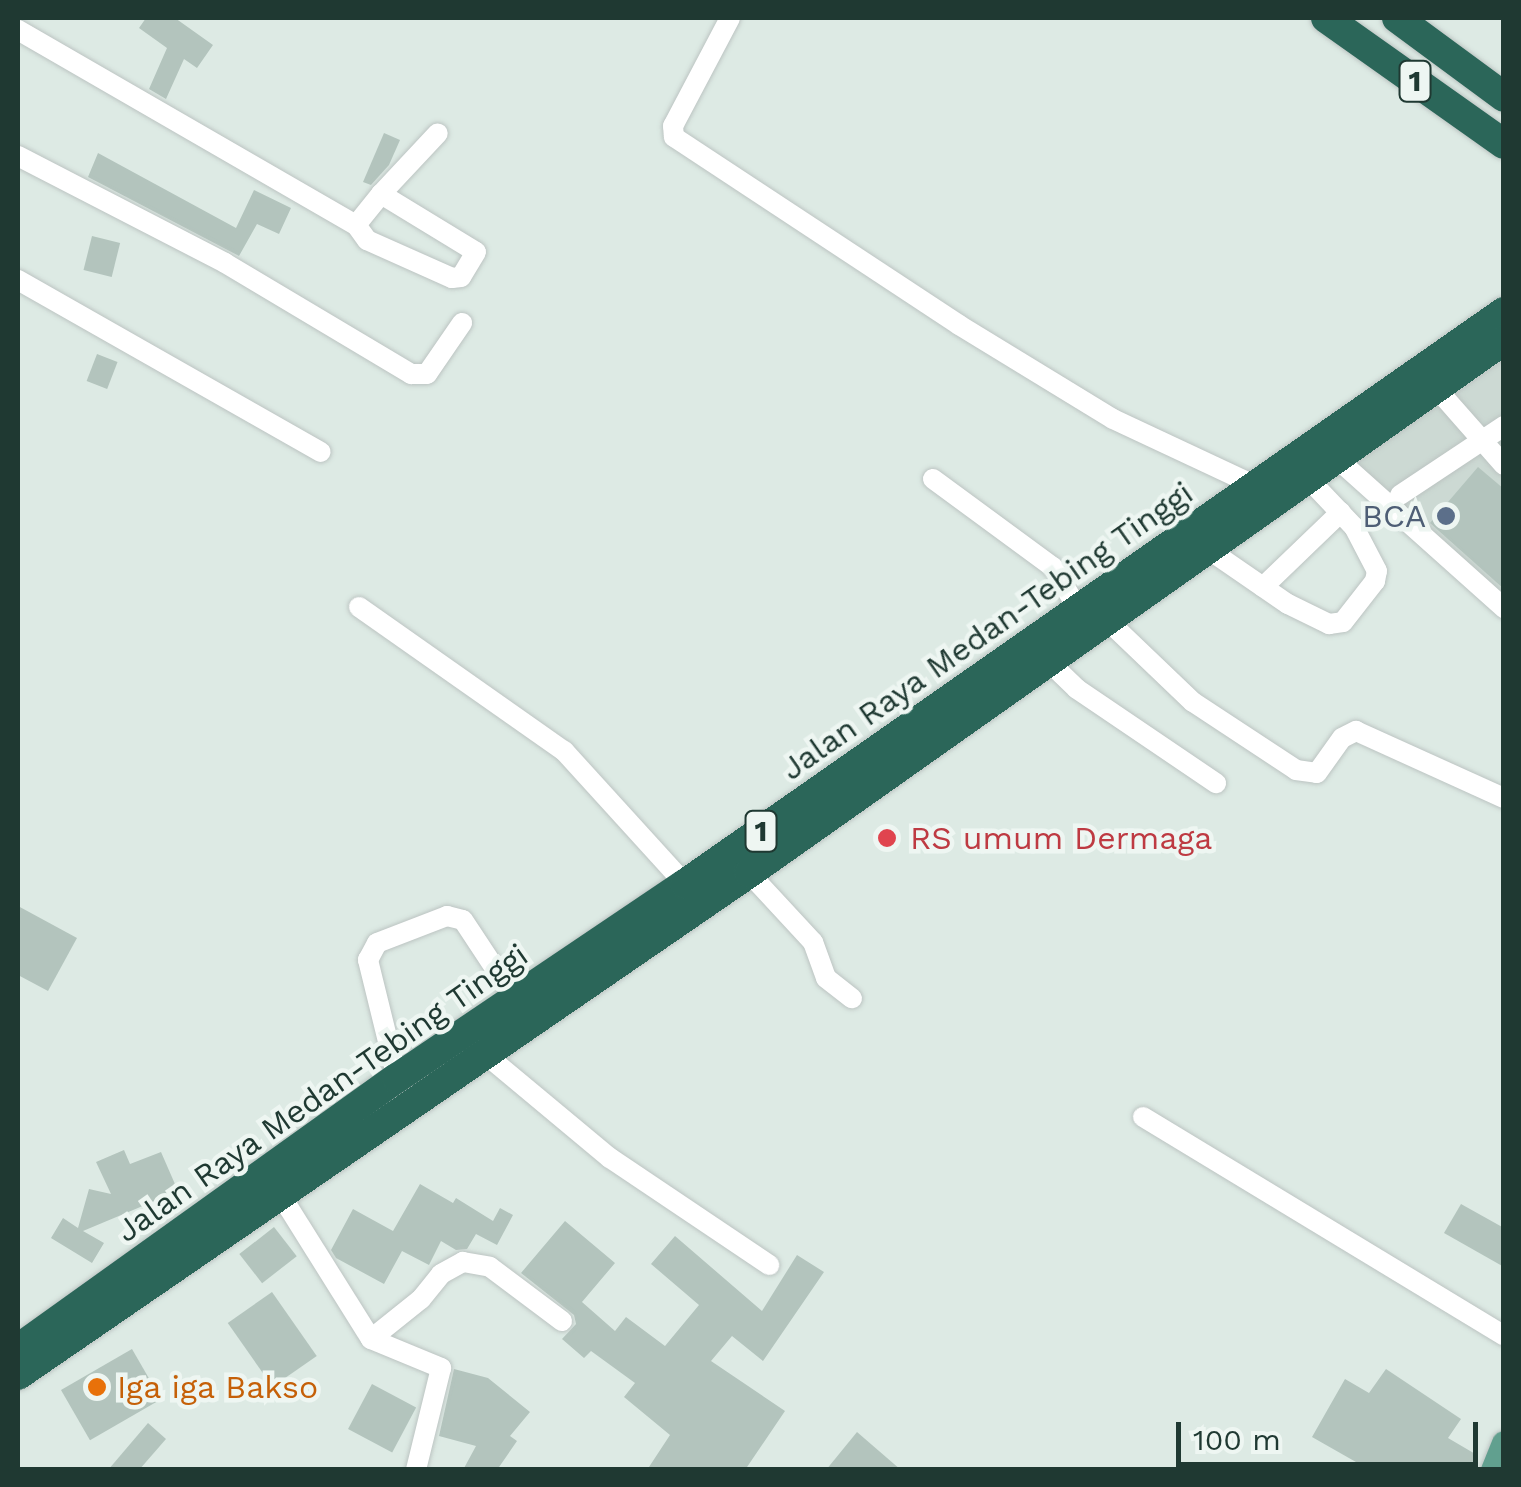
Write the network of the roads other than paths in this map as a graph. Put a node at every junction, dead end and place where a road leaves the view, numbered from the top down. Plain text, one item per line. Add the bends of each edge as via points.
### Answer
1 (730, 18) edge
2 (1326, 18) edge
3 (1396, 18) edge
4 (18, 30) edge
5 (1504, 97) edge
6 (438, 133) dead end
7 (1504, 144) edge
8 (18, 156) edge
9 (381, 194) junction
10 (356, 226) junction
11 (18, 280) edge
12 (1504, 312) edge
13 (462, 323) dead end
14 (1504, 340) edge
15 (1428, 380) junction
16 (1504, 426) edge
17 (1478, 440) junction
18 (321, 452) dead end
19 (1335, 458) junction
20 (1504, 465) edge
21 (1299, 469) junction
22 (933, 480) dead end
23 (1256, 486) junction
24 (1400, 495) dead end
25 (1341, 512) junction
26 (1197, 539) junction
27 (1263, 587) junction
28 (360, 608) dead end
29 (1504, 608) edge
30 (1092, 614) junction
31 (1048, 661) junction
32 (1216, 782) dead end
33 (1504, 798) edge
34 (748, 873) junction
35 (685, 884) junction
36 (852, 998) dead end
37 (514, 999) junction
38 (485, 1054) junction
39 (397, 1078) junction
40 (1142, 1117) dead end
41 (280, 1194) junction
42 (770, 1265) dead end
43 (562, 1321) dead end
44 (1504, 1336) edge
45 (371, 1339) junction
46 (18, 1349) edge
47 (18, 1375) edge
48 (1504, 1443) edge
49 (416, 1470) edge
50 (1493, 1470) edge

1 - 23 street via 673,126 674,137 1113,419
2 - 7 highway, 1
3 - 5 highway, 1
4 - 10 street
6 - 9 street
8 - 13 street via 225,264 411,374 427,374
9 - 10 street
9 - 10 street via 476,249 460,277 367,240
11 - 18 street
12 - 15 highway, Jalan Raya Medan-Tebing Tinggi / 1
14 - 15 highway, Jalan Raya Medan-Tebing Tinggi / 1
15 - 17 street
15 - 19 highway, Jalan Raya Medan-Tebing Tinggi / 1
15 - 21 highway, Jalan Raya Medan-Tebing Tinggi / 1
16 - 17 street
17 - 20 street
17 - 24 street
19 - 21 highway, Jalan Raya Medan-Tebing Tinggi / 1
19 - 29 street
21 - 23 highway, Jalan Raya Medan-Tebing Tinggi / 1
21 - 25 street
21 - 26 highway, Jalan Raya Medan-Tebing Tinggi / 1
22 - 30 street via 1053,567
23 - 26 highway, Jalan Raya Medan-Tebing Tinggi / 1
25 - 27 street
25 - 27 street via 1377,571 1348,618 1328,624
26 - 27 street
26 - 30 highway, Jalan Raya Medan-Tebing Tinggi / 1
28 - 35 street via 564,751
30 - 31 highway, Jalan Raya Medan-Tebing Tinggi / 1
30 - 33 street via 1193,702 1296,770 1317,773 1356,730
30 - 35 highway, Jalan Raya Medan-Tebing Tinggi / 1
31 - 32 street via 1076,689
31 - 34 highway, Jalan Raya Medan-Tebing Tinggi / 1
34 - 36 street via 813,942 826,978
34 - 38 highway, Jalan Raya Medan-Tebing Tinggi / 1
35 - 37 highway, Jalan Raya Medan-Tebing Tinggi / 1
37 - 39 highway, Jalan Raya Medan-Tebing Tinggi / 1
37 - 39 street via 464,920 446,916 378,944 368,960
38 - 41 highway, Jalan Raya Medan-Tebing Tinggi / 1
38 - 42 street via 610,1158
39 - 46 highway, Jalan Raya Medan-Tebing Tinggi / 1
40 - 44 street
41 - 45 street
41 - 47 highway, Jalan Raya Medan-Tebing Tinggi / 1
43 - 45 street via 490,1267 463,1262
45 - 49 street via 441,1368
48 - 50 main road

